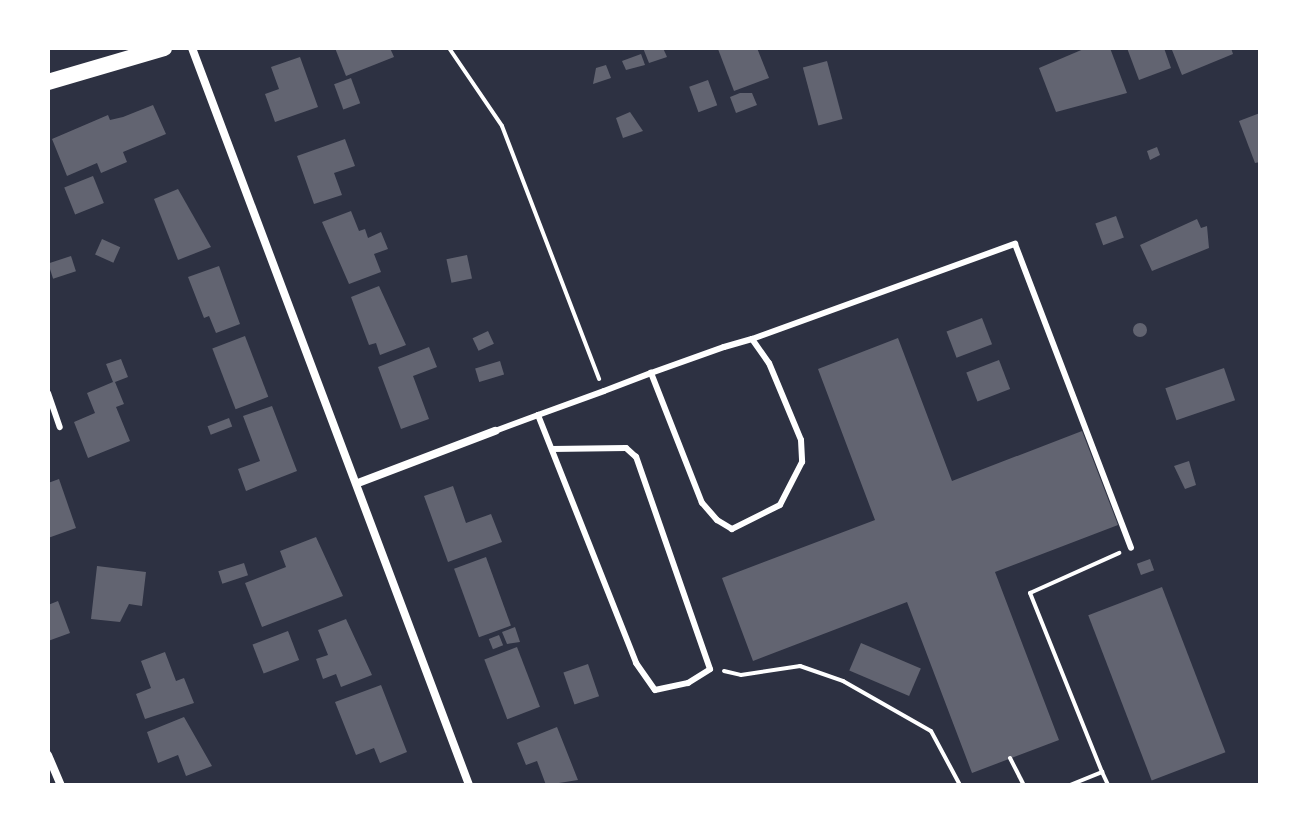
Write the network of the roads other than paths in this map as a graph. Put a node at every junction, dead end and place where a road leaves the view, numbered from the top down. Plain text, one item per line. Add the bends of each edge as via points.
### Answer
1 (164, 48) edge
2 (192, 48) edge
3 (48, 82) edge
4 (752, 339) junction
5 (651, 373) junction
6 (48, 393) edge
7 (538, 415) junction
8 (60, 427) dead end
9 (495, 431) joint
10 (552, 449) junction
11 (358, 483) junction
12 (1131, 548) road end
13 (48, 755) edge
14 (61, 785) edge
15 (469, 785) edge

1 - 3 main road
2 - 11 street
4 - 5 lane
4 - 5 lane via 783,392 801,440 802,462 780,505 732,529 702,503
4 - 12 lane via 1015,244
5 - 7 lane
6 - 8 lane
7 - 9 lane
7 - 10 lane
9 - 11 street
10 - 10 lane via 636,663 655,690 677,686 710,669 636,457 626,448
11 - 15 street
13 - 14 street

